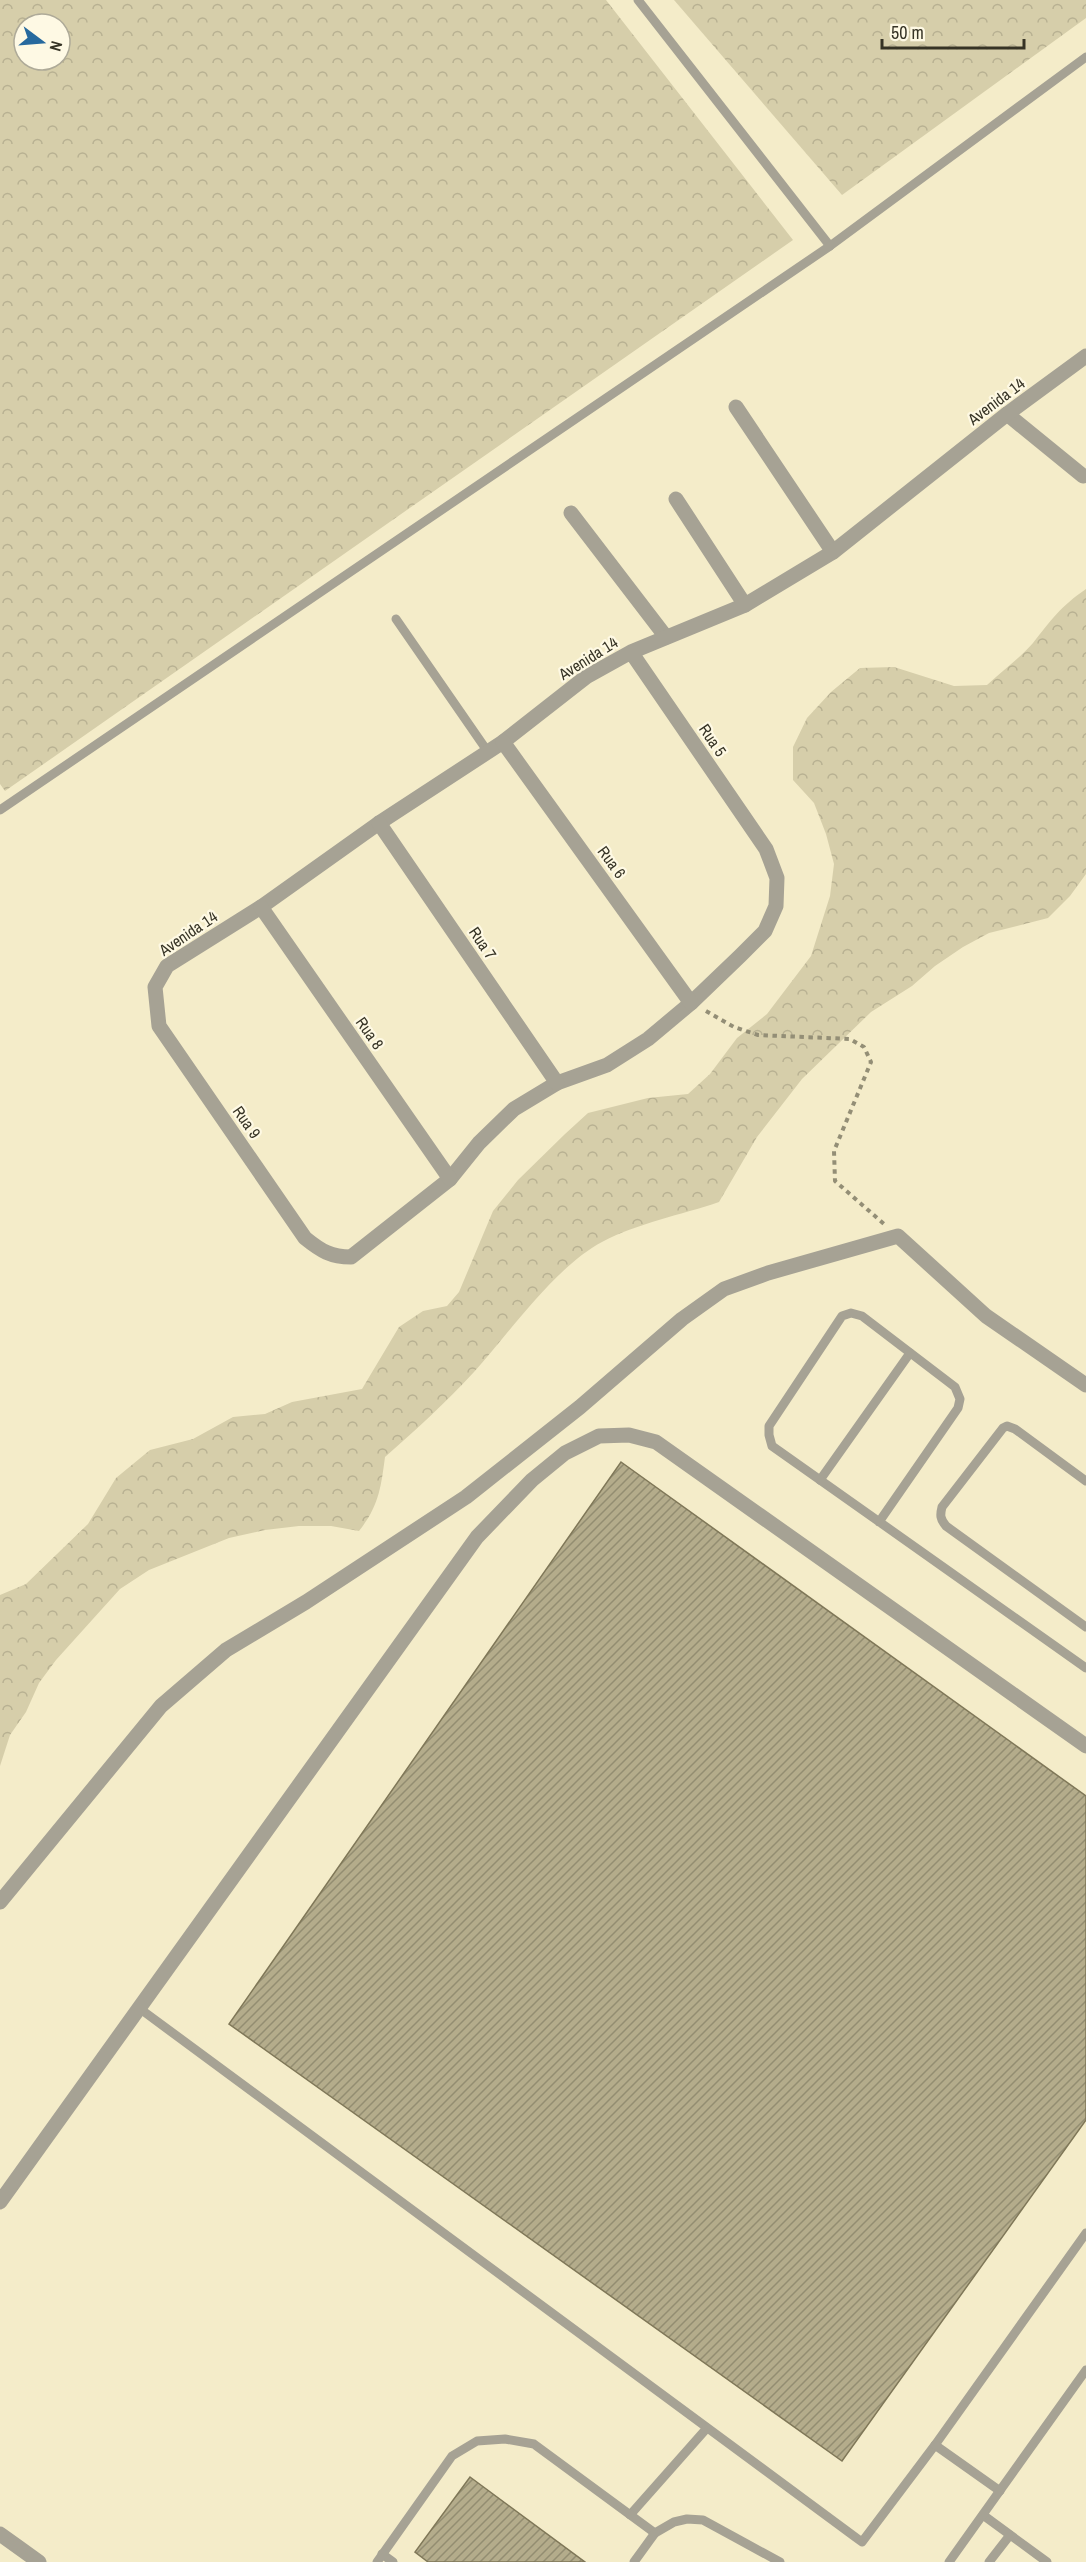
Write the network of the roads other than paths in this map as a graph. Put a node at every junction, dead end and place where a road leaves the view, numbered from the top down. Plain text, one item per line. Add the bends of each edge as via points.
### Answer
1 (638, 0) edge
2 (1086, 57) edge
3 (830, 246) junction
4 (1086, 356) edge
5 (736, 407) dead end
6 (1007, 414) junction
7 (1083, 476) dead end
8 (676, 499) dead end
9 (571, 513) dead end
10 (833, 552) junction
11 (745, 605) junction
12 (396, 619) dead end
13 (666, 637) junction
14 (631, 652) junction
15 (503, 742) junction
16 (488, 752) junction
17 (0, 810) edge
18 (379, 823) junction
19 (261, 907) junction
20 (691, 1003) junction
21 (159, 1026) joint
22 (557, 1083) junction
23 (450, 1179) junction
24 (305, 1238) joint
25 (910, 1353) junction
26 (1086, 1384) edge
27 (820, 1480) junction
28 (1086, 1481) edge
29 (879, 1521) junction
30 (1086, 1627) edge
31 (1086, 1668) edge
32 (1086, 1746) edge
33 (0, 1902) edge
34 (139, 2008) junction
35 (0, 2202) edge
36 (1086, 2232) edge
37 (1086, 2370) edge
38 (707, 2428) junction
39 (935, 2445) junction
40 (1000, 2491) junction
41 (630, 2515) junction
42 (982, 2515) junction
43 (655, 2533) junction
44 (0, 2534) edge
45 (1010, 2535) junction
46 (379, 2558) edge
47 (39, 2562) edge
48 (393, 2562) edge
49 (634, 2562) edge
50 (780, 2562) edge
51 (949, 2562) edge
52 (989, 2562) edge
53 (1047, 2562) edge

1 - 3 lane
2 - 3 lane
3 - 17 lane
4 - 6 street, Avenida 14
5 - 10 street
6 - 7 street
6 - 10 street, Avenida 14
8 - 11 street
9 - 13 street
10 - 11 street, Avenida 14
11 - 13 street, Avenida 14
12 - 16 lane
13 - 14 street, Avenida 14
14 - 15 street, Avenida 14 via 586,677
14 - 20 street, Rua 5 via 766,849 777,878 776,906 765,931
15 - 16 street, Avenida 14
15 - 20 street, Rua 6
16 - 18 street, Avenida 14
18 - 19 street, Avenida 14
18 - 22 street, Rua 7
19 - 21 street, Avenida 14 via 167,966 155,987
19 - 23 street, Rua 8
20 - 22 street, Rua 5 via 648,1039 607,1065
21 - 24 street, Rua 9
22 - 23 street, Rua 5 via 514,1109
23 - 24 street, Rua 5 via 351,1257 323,1253
25 - 27 lane
25 - 27 lane via 862,1316 842,1316 770,1426 768,1435 772,1446
25 - 29 lane via 955,1387 960,1400
26 - 33 street via 986,1316 898,1236 724,1289 682,1319 580,1407 466,1497 226,1650 161,1706
27 - 29 lane
28 - 30 lane via 1007,1426 980,1455 940,1514 946,1526
29 - 31 lane
32 - 34 street via 656,1442 628,1435 599,1436 565,1453 532,1480 477,1537
34 - 35 street
34 - 38 lane
36 - 39 lane
37 - 40 lane
38 - 39 lane via 862,2542
38 - 41 lane
39 - 40 lane
40 - 42 lane
41 - 43 lane
41 - 46 lane via 534,2444 505,2439 477,2441 452,2456
42 - 45 lane
42 - 51 lane
43 - 49 lane
43 - 50 lane via 674,2522 703,2520
44 - 47 street
45 - 52 lane
45 - 53 lane
46 - 48 lane

